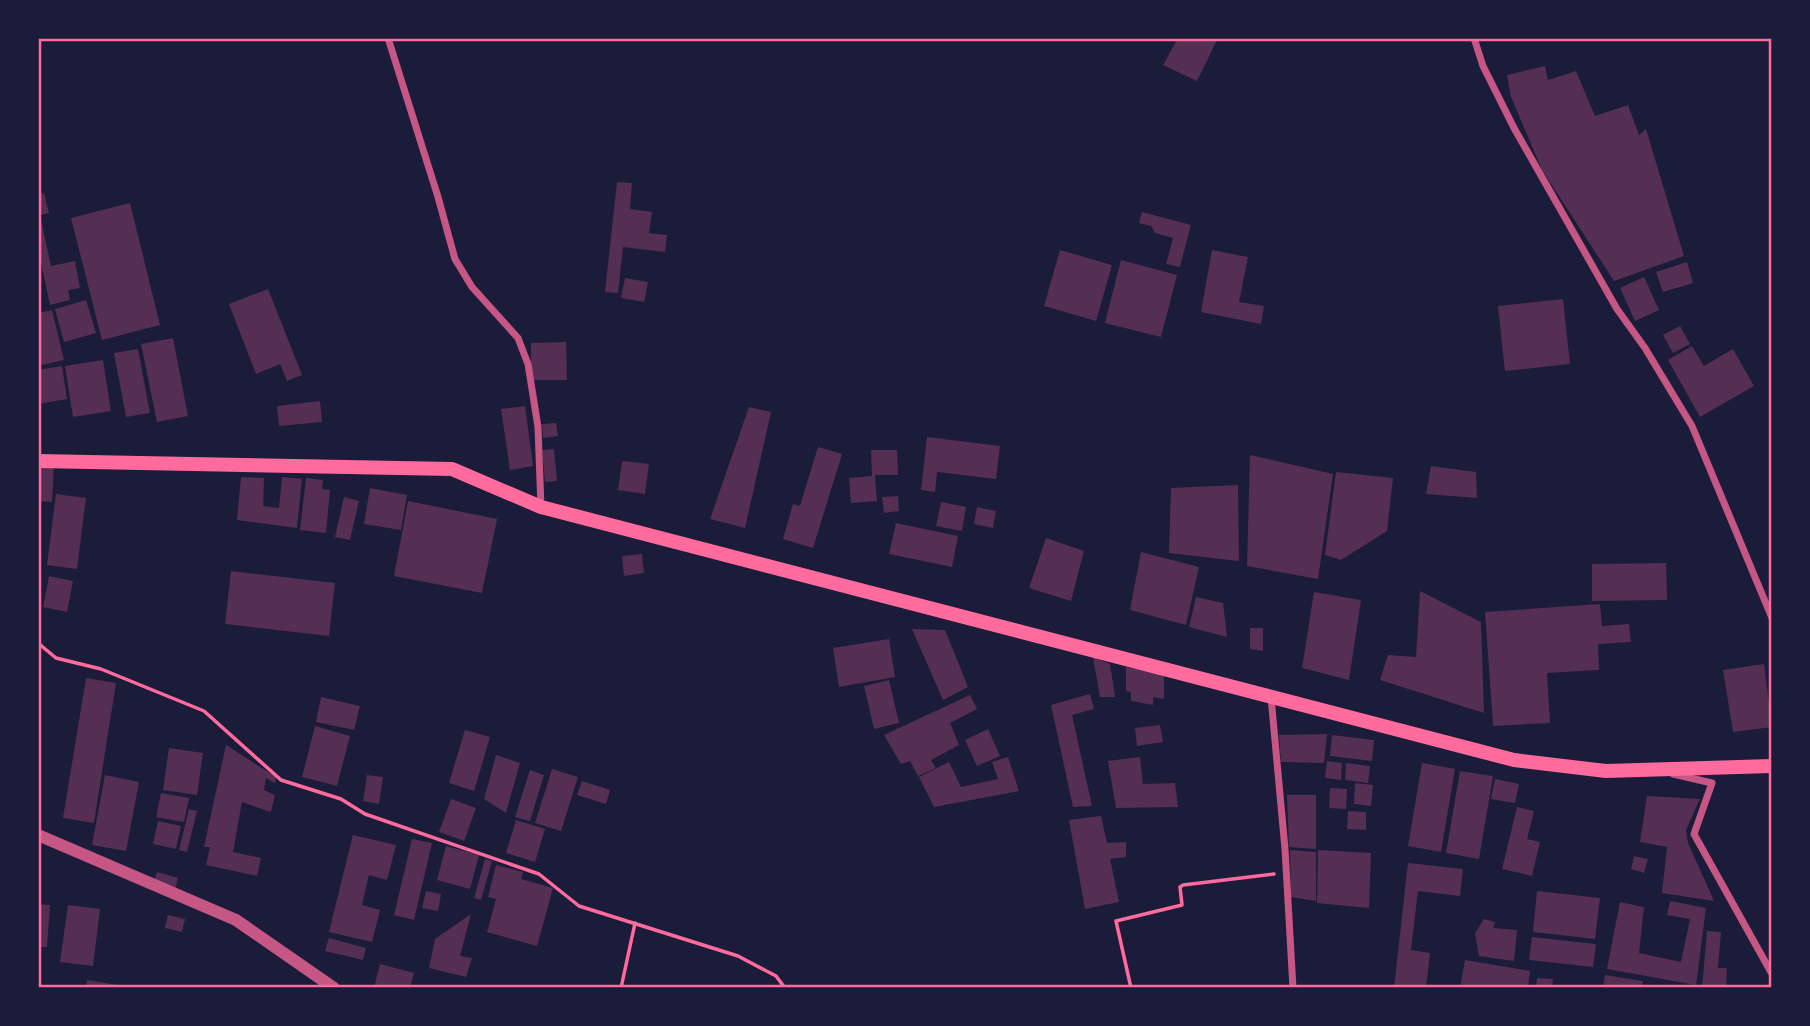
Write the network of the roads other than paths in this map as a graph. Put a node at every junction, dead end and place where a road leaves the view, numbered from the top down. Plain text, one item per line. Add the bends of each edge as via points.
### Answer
1 (388, 38) edge
2 (1474, 38) edge
3 (38, 461) edge
4 (541, 507) junction
5 (1772, 618) edge
6 (1270, 696) junction
7 (1772, 766) edge
8 (1659, 769) junction
9 (38, 835) edge
10 (1772, 974) edge
11 (334, 988) edge
12 (1293, 988) edge

1 - 4 street via 455,259 472,287 518,338 528,364 538,426
2 - 5 street via 1514,128 1617,309 1692,426
3 - 4 main road via 452,469
4 - 6 main road
6 - 8 main road via 1514,760 1606,771
6 - 12 street
7 - 8 main road
8 - 10 street via 1712,783 1694,834
9 - 11 street via 236,920

